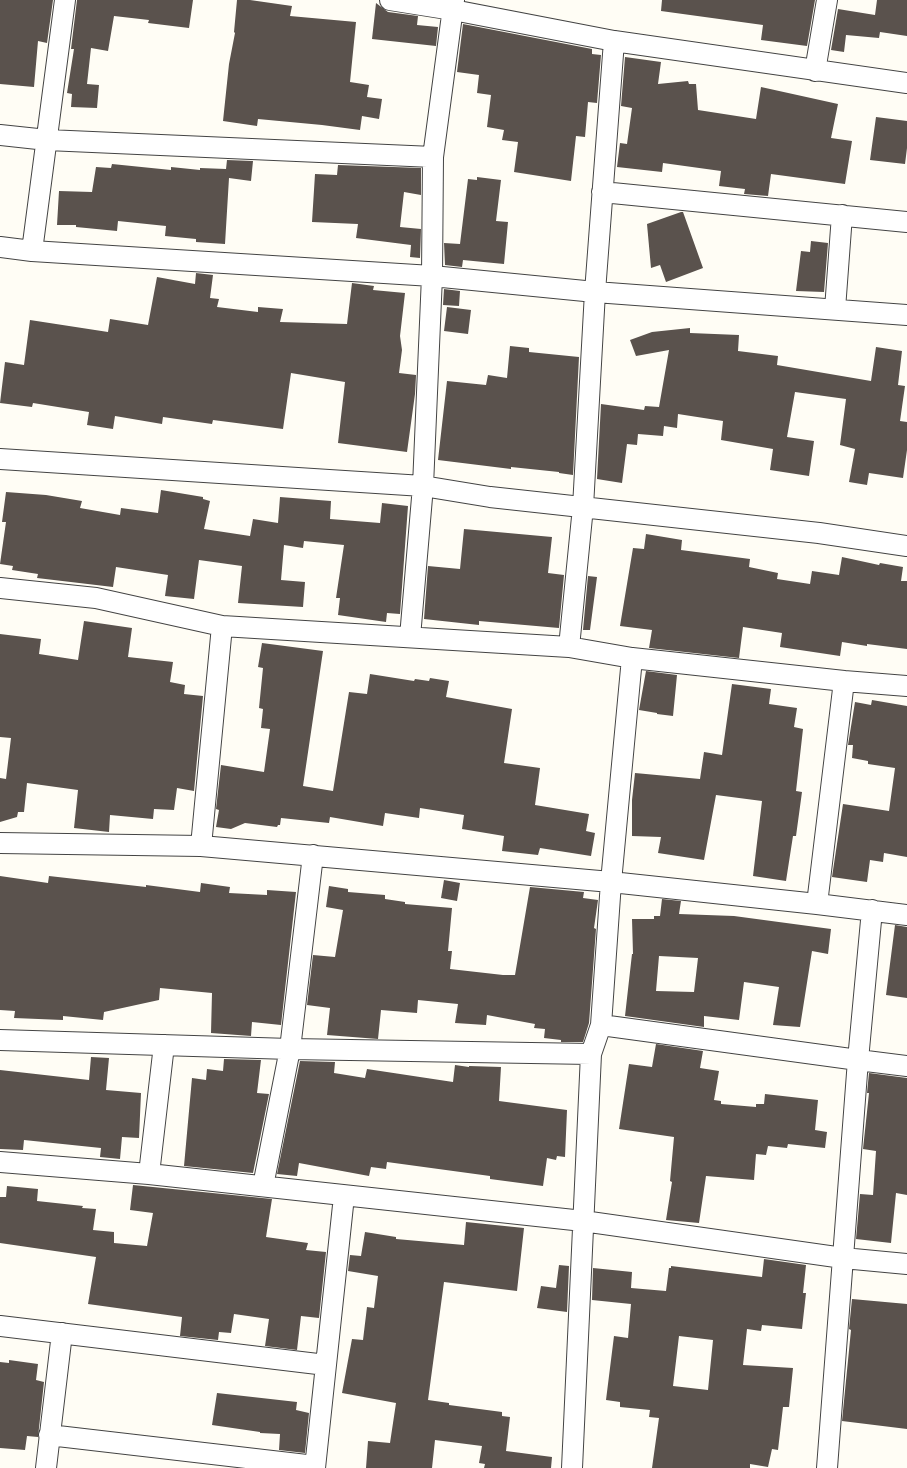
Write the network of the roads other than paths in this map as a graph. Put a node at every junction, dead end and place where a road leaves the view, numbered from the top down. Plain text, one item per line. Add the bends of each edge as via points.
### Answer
1 (65, 0) edge
2 (390, 0) edge
3 (827, 0) edge
4 (453, 5) edge
5 (614, 41) junction
6 (816, 71) junction
7 (907, 83) edge
8 (0, 135) edge
9 (47, 140) junction
10 (433, 157) junction
11 (602, 192) junction
12 (842, 215) junction
13 (907, 222) edge
14 (0, 247) edge
15 (32, 251) junction
16 (432, 276) junction
17 (594, 292) junction
18 (835, 309) junction
19 (907, 316) edge
20 (0, 458) edge
21 (423, 486) junction
22 (583, 507) junction
23 (907, 546) edge
24 (0, 588) edge
25 (222, 626) junction
26 (410, 637) junction
27 (569, 647) junction
28 (632, 658) junction
29 (844, 681) junction
30 (907, 686) edge
31 (0, 843) edge
32 (201, 846) junction
33 (313, 855) junction
34 (611, 882) junction
35 (817, 904) junction
36 (872, 910) junction
37 (907, 915) edge
38 (601, 1025) junction
39 (0, 1040) edge
40 (164, 1045) junction
41 (290, 1049) junction
42 (591, 1054) junction
43 (858, 1060) junction
44 (907, 1066) edge
45 (0, 1162) edge
46 (149, 1174) junction
47 (263, 1186) junction
48 (344, 1196) junction
49 (583, 1221) junction
50 (844, 1258) junction
51 (907, 1264) edge
52 (0, 1326) edge
53 (62, 1333) junction
54 (326, 1365) junction
55 (49, 1435) junction
56 (315, 1467) edge
57 (46, 1468) edge
58 (572, 1468) edge
59 (827, 1468) edge

1 - 9 street
2 - 4 street
3 - 6 street
4 - 5 street
4 - 10 street
5 - 6 street
5 - 11 street
6 - 7 street
8 - 9 street
9 - 10 street
9 - 15 street
10 - 16 street
11 - 12 street
11 - 17 street
12 - 13 street
12 - 18 street
14 - 15 street
15 - 16 street
16 - 17 street
16 - 21 street
17 - 18 street
17 - 22 street
18 - 19 street
20 - 21 street
21 - 22 street
21 - 26 street
22 - 23 street
22 - 27 street
24 - 25 street via 96,598
25 - 26 street
25 - 32 street
26 - 27 street
27 - 28 street
28 - 29 street
28 - 34 street
29 - 30 street
29 - 35 street
31 - 32 street
32 - 33 street
33 - 34 street
33 - 41 street
34 - 35 street
34 - 38 street
35 - 36 street
36 - 37 street
36 - 43 street
38 - 42 street
38 - 43 street
39 - 40 street
40 - 41 street
40 - 46 street
41 - 42 street
41 - 47 street
42 - 49 street
43 - 44 street
43 - 50 street
45 - 46 street
46 - 47 street
47 - 48 street
48 - 49 street
48 - 54 street
49 - 50 street
49 - 58 street
50 - 51 street
50 - 59 street
52 - 53 street
53 - 54 street
53 - 55 street
54 - 56 street
55 - 56 street
55 - 57 street

